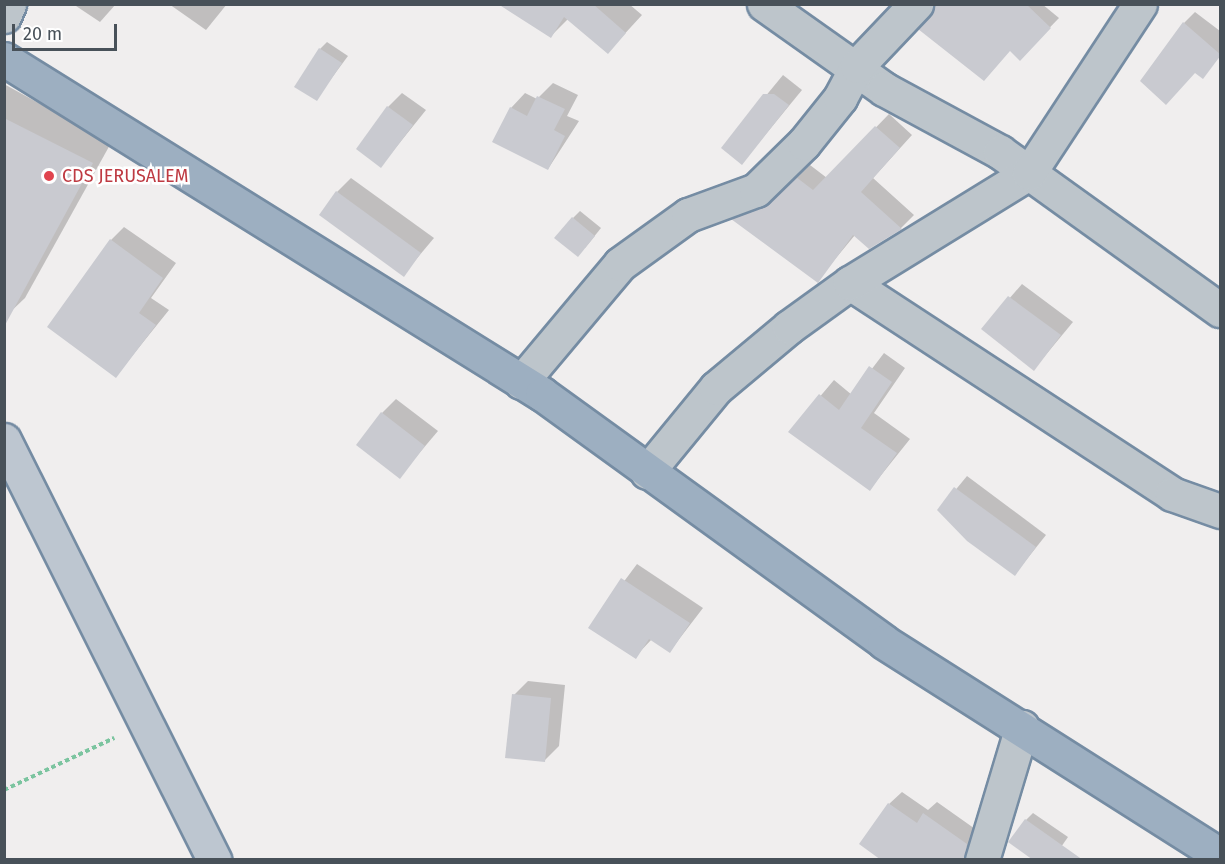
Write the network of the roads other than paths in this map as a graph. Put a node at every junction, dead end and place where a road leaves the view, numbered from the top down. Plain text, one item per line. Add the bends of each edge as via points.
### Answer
1 (9, 4) edge
2 (764, 4) edge
3 (916, 4) edge
4 (1140, 4) edge
5 (4, 16) edge
6 (4, 59) edge
7 (857, 66) junction
8 (1029, 173) junction
9 (850, 283) junction
10 (1221, 310) edge
11 (521, 382) junction
12 (4, 440) edge
13 (647, 472) junction
14 (1221, 511) edge
15 (1022, 727) junction
16 (1221, 855) edge
17 (214, 860) edge
18 (982, 860) edge

1 - 5 street
2 - 7 street
3 - 7 street
4 - 8 street
6 - 11 highway
7 - 8 street via 884,89
7 - 11 street via 840,98 804,143 756,190 688,215 620,264
8 - 9 street
8 - 10 street
9 - 13 street via 716,388
9 - 14 street via 1172,494
11 - 13 highway
12 - 17 main road
13 - 15 highway via 884,642
15 - 16 highway
15 - 18 street

